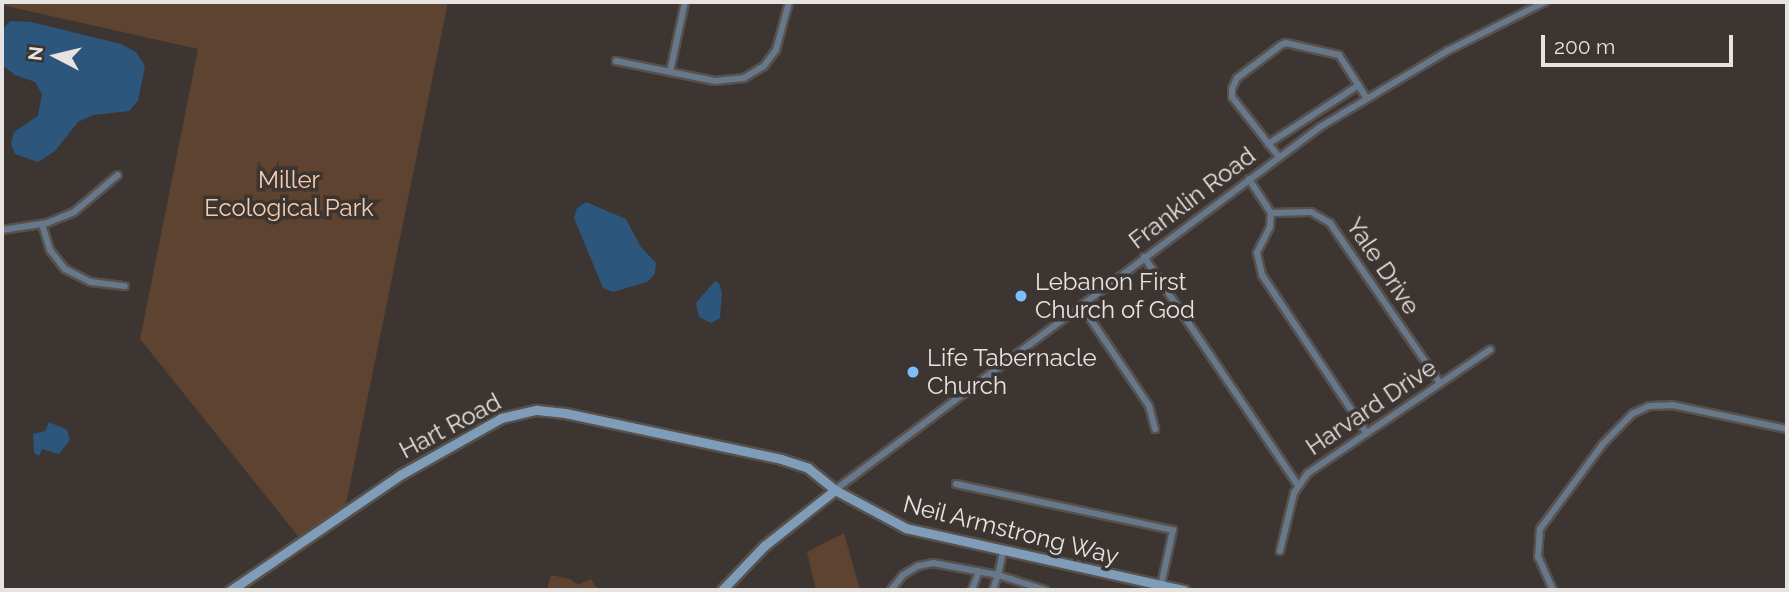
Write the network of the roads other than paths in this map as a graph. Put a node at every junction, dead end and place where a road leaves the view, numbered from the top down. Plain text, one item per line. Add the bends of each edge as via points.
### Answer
1 (685, 2) edge
2 (789, 2) edge
3 (1545, 2) edge
4 (616, 61) dead end
5 (670, 72) junction
6 (1359, 85) junction
7 (1366, 97) junction
8 (1268, 144) junction
9 (1279, 158) junction
10 (118, 175) dead end
11 (1249, 179) junction
12 (1271, 213) junction
13 (42, 224) junction
14 (2, 230) edge
15 (1144, 257) junction
16 (125, 286) dead end
17 (1081, 305) junction
18 (1490, 349) dead end
19 (1440, 383) junction
20 (1155, 429) dead end
21 (1787, 429) edge
22 (1366, 432) junction
23 (956, 484) dead end
24 (1298, 485) junction
25 (835, 490) junction
26 (1003, 551) junction
27 (1280, 551) dead end
28 (979, 571) junction
29 (998, 575) junction
30 (1160, 588) edge
31 (230, 590) edge
32 (722, 590) edge
33 (891, 590) edge
34 (972, 590) edge
35 (993, 590) edge
36 (1045, 590) edge
37 (1184, 590) edge
38 (1553, 590) edge

1 - 5 street
2 - 5 street via 776,50 752,74 725,82
3 - 7 street, Franklin Road
4 - 5 street
6 - 7 street
6 - 8 street
6 - 8 street via 1339,55 1281,45 1237,78 1232,89 1232,97
7 - 9 street, Franklin Road
8 - 9 street
9 - 11 street, Franklin Road
10 - 13 street via 82,207
11 - 12 street
11 - 15 street, Franklin Road
12 - 19 street, Yale Drive via 1311,212 1331,222
12 - 22 street via 1270,227 1257,253 1258,267
13 - 14 street
13 - 16 street via 50,250 65,269 91,282
15 - 17 street, Franklin Road
15 - 24 street
17 - 20 street via 1149,406
17 - 25 street, Franklin Road
18 - 19 street, Harvard Drive
19 - 22 street, Harvard Drive
21 - 38 street via 1672,405 1654,405 1632,414 1595,454 1540,529 1538,557
22 - 24 street, Harvard Drive
23 - 30 street via 1173,530
24 - 27 street, Harvard Drive
25 - 26 street, Neil Armstrong Way via 906,528
25 - 31 street, Hart Road via 808,468 781,459 565,413 523,411 471,434 367,495
25 - 32 street, Franklin Road via 764,546
26 - 29 street
26 - 30 street, Neil Armstrong Way
28 - 29 street
28 - 33 street via 933,563 918,566
28 - 34 street
29 - 35 street
29 - 36 street
30 - 37 street, Neil Armstrong Way

